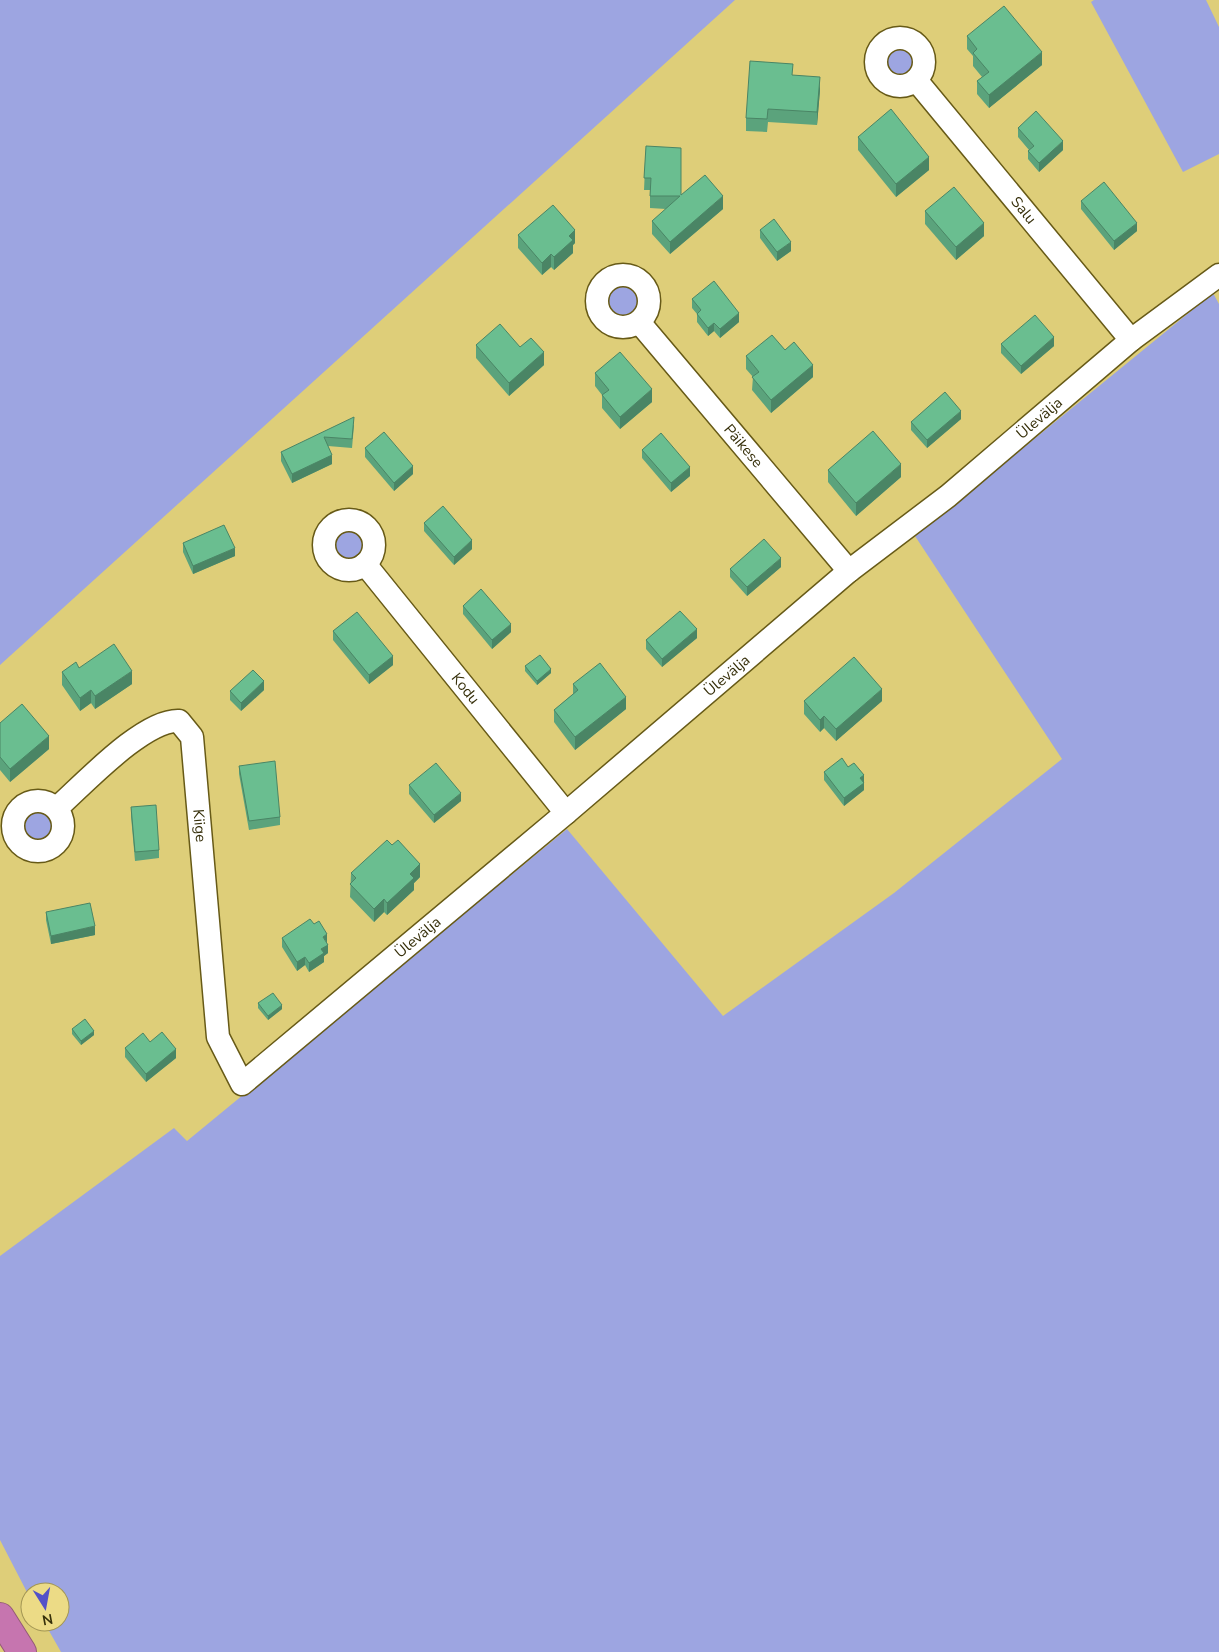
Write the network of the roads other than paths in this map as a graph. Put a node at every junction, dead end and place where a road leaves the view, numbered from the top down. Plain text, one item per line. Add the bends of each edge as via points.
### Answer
1 (916, 80) dead end
2 (1219, 275) edge
3 (639, 322) dead end
4 (1131, 340) junction
5 (365, 564) dead end
6 (849, 571) junction
7 (57, 808) dead end
8 (566, 813) junction
9 (242, 1084) joint
10 (0, 1617) edge
11 (22, 1652) edge

1 - 4 street, Salu
2 - 4 street, Ülevälja
3 - 6 street, Päikese
4 - 6 street, Ülevälja via 948,496
5 - 8 street, Kodu
6 - 8 street, Ülevälja
7 - 9 street, Kiige via 138,736 157,725 168,720 179,721 192,737 218,1037
8 - 9 street, Ülevälja
10 - 11 highway

